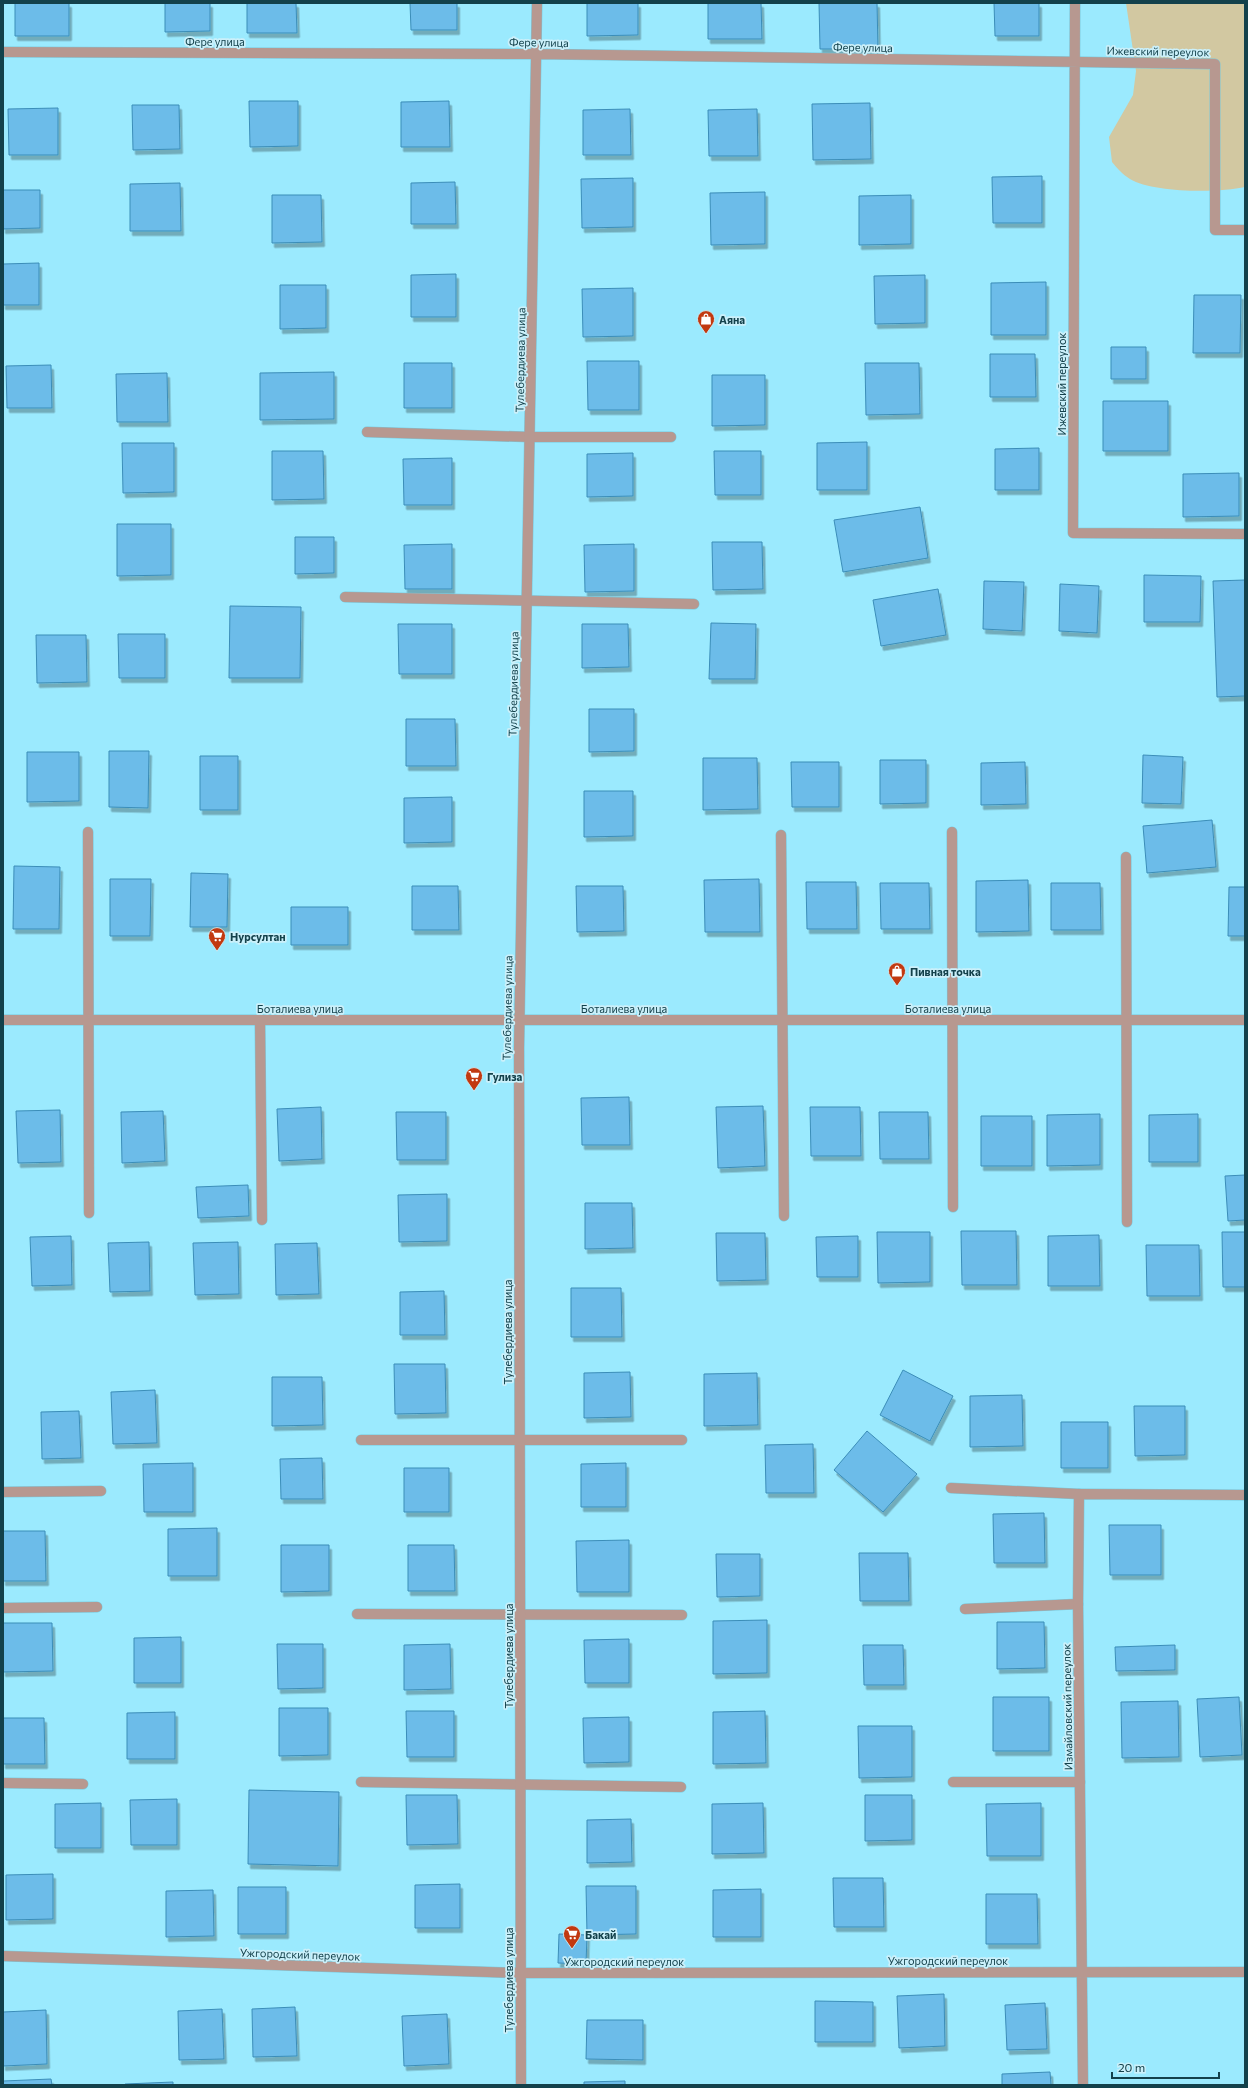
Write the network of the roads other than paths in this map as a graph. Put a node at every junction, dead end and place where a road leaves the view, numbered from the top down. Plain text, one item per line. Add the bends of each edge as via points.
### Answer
1 (537, 3) edge
2 (1075, 3) edge
3 (3, 52) edge
4 (537, 54) junction
5 (1074, 62) junction
6 (1245, 230) edge
7 (367, 432) dead end
8 (530, 437) junction
9 (671, 437) dead end
10 (1245, 534) edge
11 (345, 597) dead end
12 (527, 602) junction
13 (694, 604) dead end
14 (88, 832) dead end
15 (952, 832) dead end
16 (781, 835) dead end
17 (1126, 857) dead end
18 (3, 1020) edge
19 (89, 1020) junction
20 (260, 1020) junction
21 (519, 1020) junction
22 (782, 1020) junction
23 (952, 1020) junction
24 (1126, 1020) junction
25 (1245, 1020) edge
26 (953, 1207) dead end
27 (89, 1213) dead end
28 (784, 1216) dead end
29 (262, 1220) dead end
30 (1127, 1222) dead end
31 (361, 1440) dead end
32 (519, 1440) junction
33 (682, 1440) dead end
34 (951, 1488) dead end
35 (101, 1491) dead end
36 (3, 1492) edge
37 (1079, 1494) junction
38 (1245, 1495) edge
39 (1078, 1604) junction
40 (97, 1607) dead end
41 (3, 1608) edge
42 (965, 1608) dead end
43 (357, 1614) dead end
44 (519, 1614) junction
45 (682, 1615) dead end
46 (361, 1782) dead end
47 (953, 1782) dead end
48 (1080, 1782) junction
49 (3, 1783) edge
50 (83, 1784) dead end
51 (520, 1786) junction
52 (681, 1787) dead end
53 (3, 1956) edge
54 (1083, 1972) junction
55 (1245, 1972) edge
56 (520, 1973) junction
57 (520, 2085) edge
58 (1083, 2085) edge

1 - 4 street, Тулебердиева улица
2 - 5 street, Ижевский переулок
3 - 4 street, Фере улица
4 - 5 street, Фере улица
4 - 8 street, Тулебердиева улица
5 - 6 street, Ижевский переулок via 1215,64 1215,230
5 - 10 street, Ижевский переулок via 1073,533
7 - 8 street
8 - 9 street
8 - 12 street, Тулебердиева улица
11 - 12 street
12 - 13 street
12 - 21 street, Тулебердиева улица
14 - 19 street
15 - 23 street
16 - 22 street
17 - 24 street
18 - 19 street, Боталиева улица
19 - 20 street, Боталиева улица
19 - 27 street
20 - 21 street, Боталиева улица
20 - 29 street
21 - 22 street, Боталиева улица
21 - 32 street, Тулебердиева улица
22 - 23 street, Боталиева улица
22 - 28 street
23 - 24 street, Боталиева улица
23 - 26 street
24 - 25 street, Боталиева улица
24 - 30 street
31 - 32 street
32 - 33 street
32 - 44 street, Тулебердиева улица
34 - 37 street
35 - 36 street
37 - 38 street
37 - 39 street, Измайловский переулок
39 - 42 street
39 - 48 street, Измайловский переулок
40 - 41 street
43 - 44 street
44 - 45 street
44 - 51 street, Тулебердиева улица
46 - 51 street
47 - 48 street
48 - 54 street, Измайловский переулок
49 - 50 street
51 - 52 street
51 - 56 street, Тулебердиева улица
53 - 56 street, Ужгородский переулок
54 - 55 street, Ужгородский переулок
54 - 56 street, Ужгородский переулок
54 - 58 street, Измайловский переулок
56 - 57 street, Тулебердиева улица

